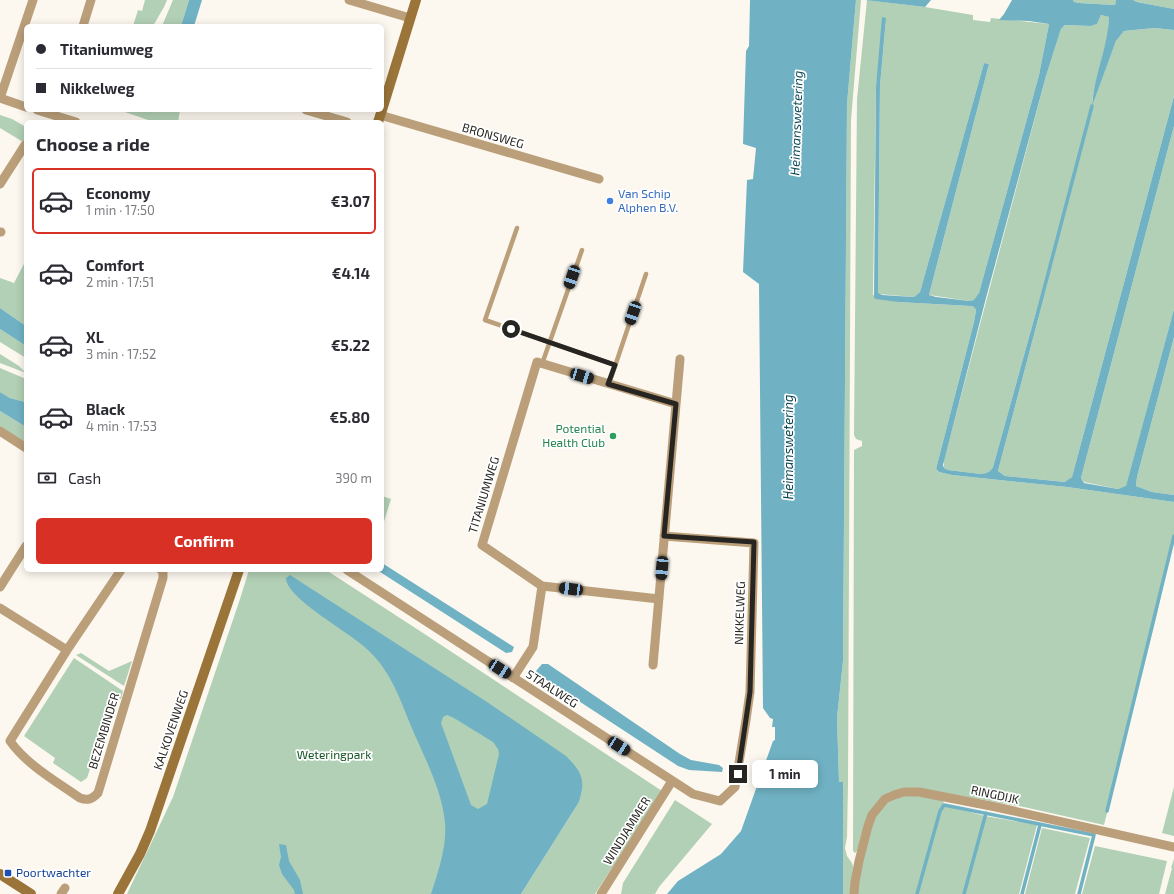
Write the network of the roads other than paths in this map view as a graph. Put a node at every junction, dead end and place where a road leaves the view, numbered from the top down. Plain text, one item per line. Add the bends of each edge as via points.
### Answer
1 (33, 0) edge
2 (91, 0) edge
3 (349, 0) edge
4 (416, 0) edge
5 (410, 18) junction
6 (25, 24) edge
7 (84, 24) edge
8 (24, 27) edge
9 (0, 98) edge
10 (384, 104) edge
11 (24, 105) edge
12 (44, 112) edge
13 (313, 112) edge
14 (381, 114) edge
15 (70, 120) edge
16 (340, 120) edge
17 (24, 147) edge
18 (599, 180) dead end
19 (0, 184) edge
20 (517, 228) dead end
21 (582, 250) dead end
22 (646, 274) dead end
23 (550, 342) junction
24 (680, 359) dead end
25 (542, 364) junction
26 (615, 365) junction
27 (608, 384) junction
28 (676, 404) junction
29 (0, 431) edge
30 (24, 447) edge
31 (664, 536) junction
32 (24, 549) edge
33 (120, 572) edge
34 (163, 572) edge
35 (238, 572) edge
36 (350, 572) edge
37 (542, 586) junction
38 (0, 587) edge
39 (659, 599) junction
40 (0, 608) edge
41 (67, 650) junction
42 (653, 664) dead end
43 (513, 678) junction
44 (10, 741) junction
45 (0, 742) edge
46 (738, 774) joint
47 (672, 781) junction
48 (1171, 846) edge
49 (0, 874) edge
50 (31, 894) edge
51 (118, 894) edge
52 (601, 894) edge
53 (854, 894) edge

1 - 6 street
2 - 7 street
3 - 5 street
4 - 5 street
5 - 10 street
8 - 9 street
9 - 11 street
12 - 15 street
13 - 16 street
14 - 18 street, BRONSWEG
17 - 19 street
20 - 23 lane via 485,320
21 - 23 lane, TITANIUMWEG
22 - 26 lane
23 - 25 lane, TITANIUMWEG
23 - 26 lane
24 - 28 street
25 - 27 street
25 - 37 street, TITANIUMWEG via 537,362 482,545
26 - 27 lane
27 - 28 street
28 - 31 street
29 - 30 street
31 - 39 street
31 - 46 street, NIKKELWEG via 754,542 750,692
32 - 38 street
33 - 41 street
34 - 44 street, BEZEMBINDER via 98,793 94,798 80,798 41,770
35 - 51 street, KALKOVENWEG via 150,831
36 - 43 street, STAALWEG
37 - 39 street
37 - 43 street via 533,647
39 - 42 street
40 - 41 street
41 - 44 street
43 - 47 street, STAALWEG
44 - 45 street
46 - 47 street, STAALWEG via 735,787 720,801 693,794
47 - 52 street, WINDJAMMER
48 - 53 street, RINGDIJK via 996,807 919,792 904,792 885,799 872,814 854,882
49 - 50 street

